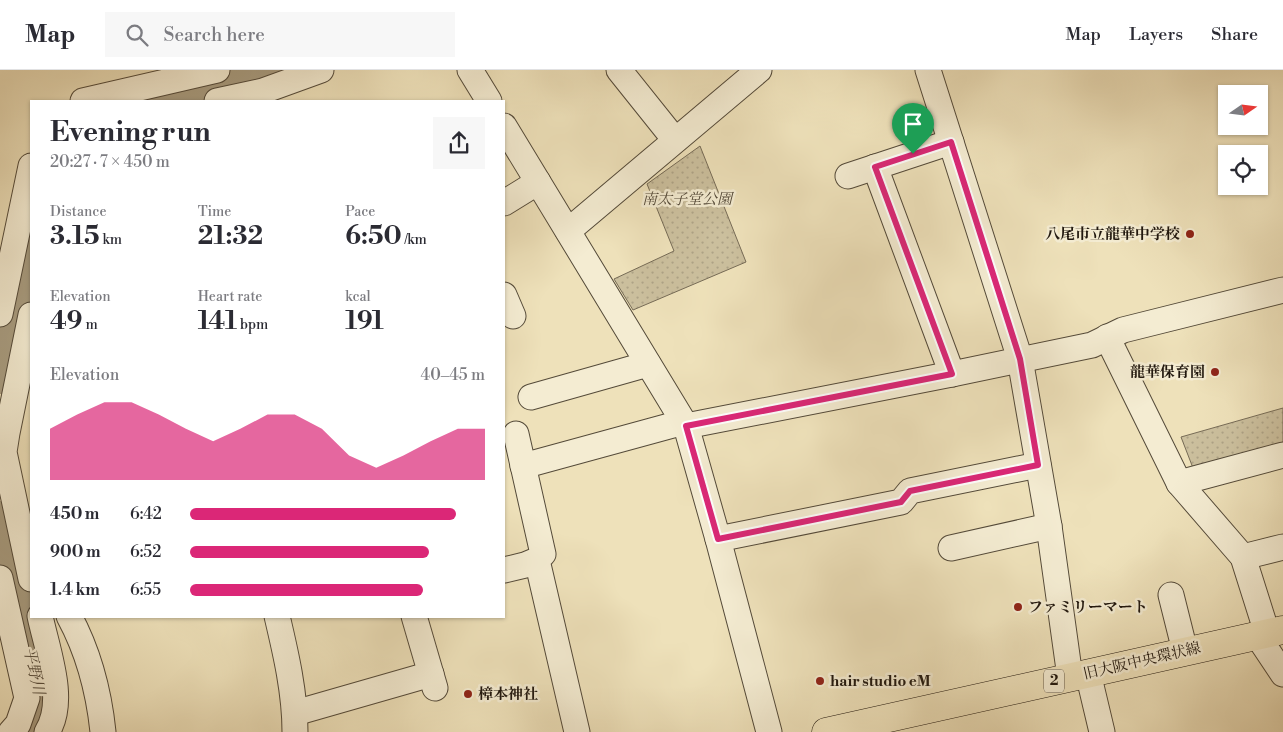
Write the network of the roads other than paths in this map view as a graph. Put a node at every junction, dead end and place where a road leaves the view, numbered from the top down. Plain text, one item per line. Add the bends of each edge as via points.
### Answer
1 (217, 70) edge
2 (321, 70) edge
3 (470, 70) edge
4 (619, 70) edge
5 (759, 70) edge
6 (928, 70) edge
7 (87, 100) edge
8 (222, 100) edge
9 (488, 100) edge
10 (505, 128) edge
11 (675, 140) junction
12 (951, 142) junction
13 (875, 167) junction
14 (30, 171) edge
15 (848, 176) dead end
16 (538, 182) junction
17 (505, 202) edge
18 (568, 231) junction
19 (1283, 290) edge
20 (0, 314) edge
21 (30, 320) edge
22 (1107, 337) junction
23 (1020, 359) junction
24 (648, 364) junction
25 (952, 374) junction
26 (531, 397) dead end
27 (685, 424) junction
28 (516, 434) dead end
29 (1283, 455) edge
30 (1038, 465) junction
31 (523, 466) junction
32 (1179, 483) junction
33 (1049, 526) junction
34 (718, 539) junction
35 (1283, 547) edge
36 (951, 548) dead end
37 (1243, 557) junction
38 (537, 560) junction
39 (505, 570) edge
40 (30, 574) edge
41 (0, 578) edge
42 (1172, 595) dead end
43 (40, 618) edge
44 (71, 618) edge
45 (277, 618) edge
46 (415, 618) edge
47 (14, 624) edge
48 (1269, 633) edge
49 (1185, 652) junction
50 (1283, 674) edge
51 (1079, 675) junction
52 (295, 722) edge
53 (11, 732) edge
54 (47, 732) edge
55 (103, 732) edge
56 (577, 732) edge
57 (769, 732) edge
58 (826, 732) edge
59 (1102, 732) edge

1 - 7 street
2 - 8 street via 294,82
3 - 9 street
4 - 11 street
5 - 11 street
6 - 12 street
10 - 16 street
11 - 18 street
12 - 13 street
12 - 23 street
13 - 15 street
13 - 25 street
14 - 20 street
16 - 17 street
16 - 18 street
18 - 24 street
19 - 22 street via 1123,330
21 - 40 street via 4,452
22 - 23 street via 1092,345
22 - 32 street
23 - 25 street
23 - 30 street
24 - 26 street
24 - 27 street
25 - 27 street
27 - 31 street
27 - 34 street
28 - 31 street
29 - 32 street
30 - 33 street
30 - 34 street via 910,491 901,502
31 - 38 street via 543,554
32 - 37 street
33 - 36 street
33 - 51 street
34 - 57 street
35 - 37 street
37 - 48 street
38 - 39 street
38 - 56 street
41 - 47 street
42 - 49 street
43 - 54 street via 57,692
44 - 55 street via 101,711
45 - 52 street
46 - 52 street via 433,681
47 - 53 street via 27,698 18,724
48 - 49 main road, 旧大阪中央環状線 / 2
48 - 50 street
49 - 51 main road, 旧大阪中央環状線 / 2
51 - 58 main road, 旧大阪中央環状線 / 2
51 - 59 street

